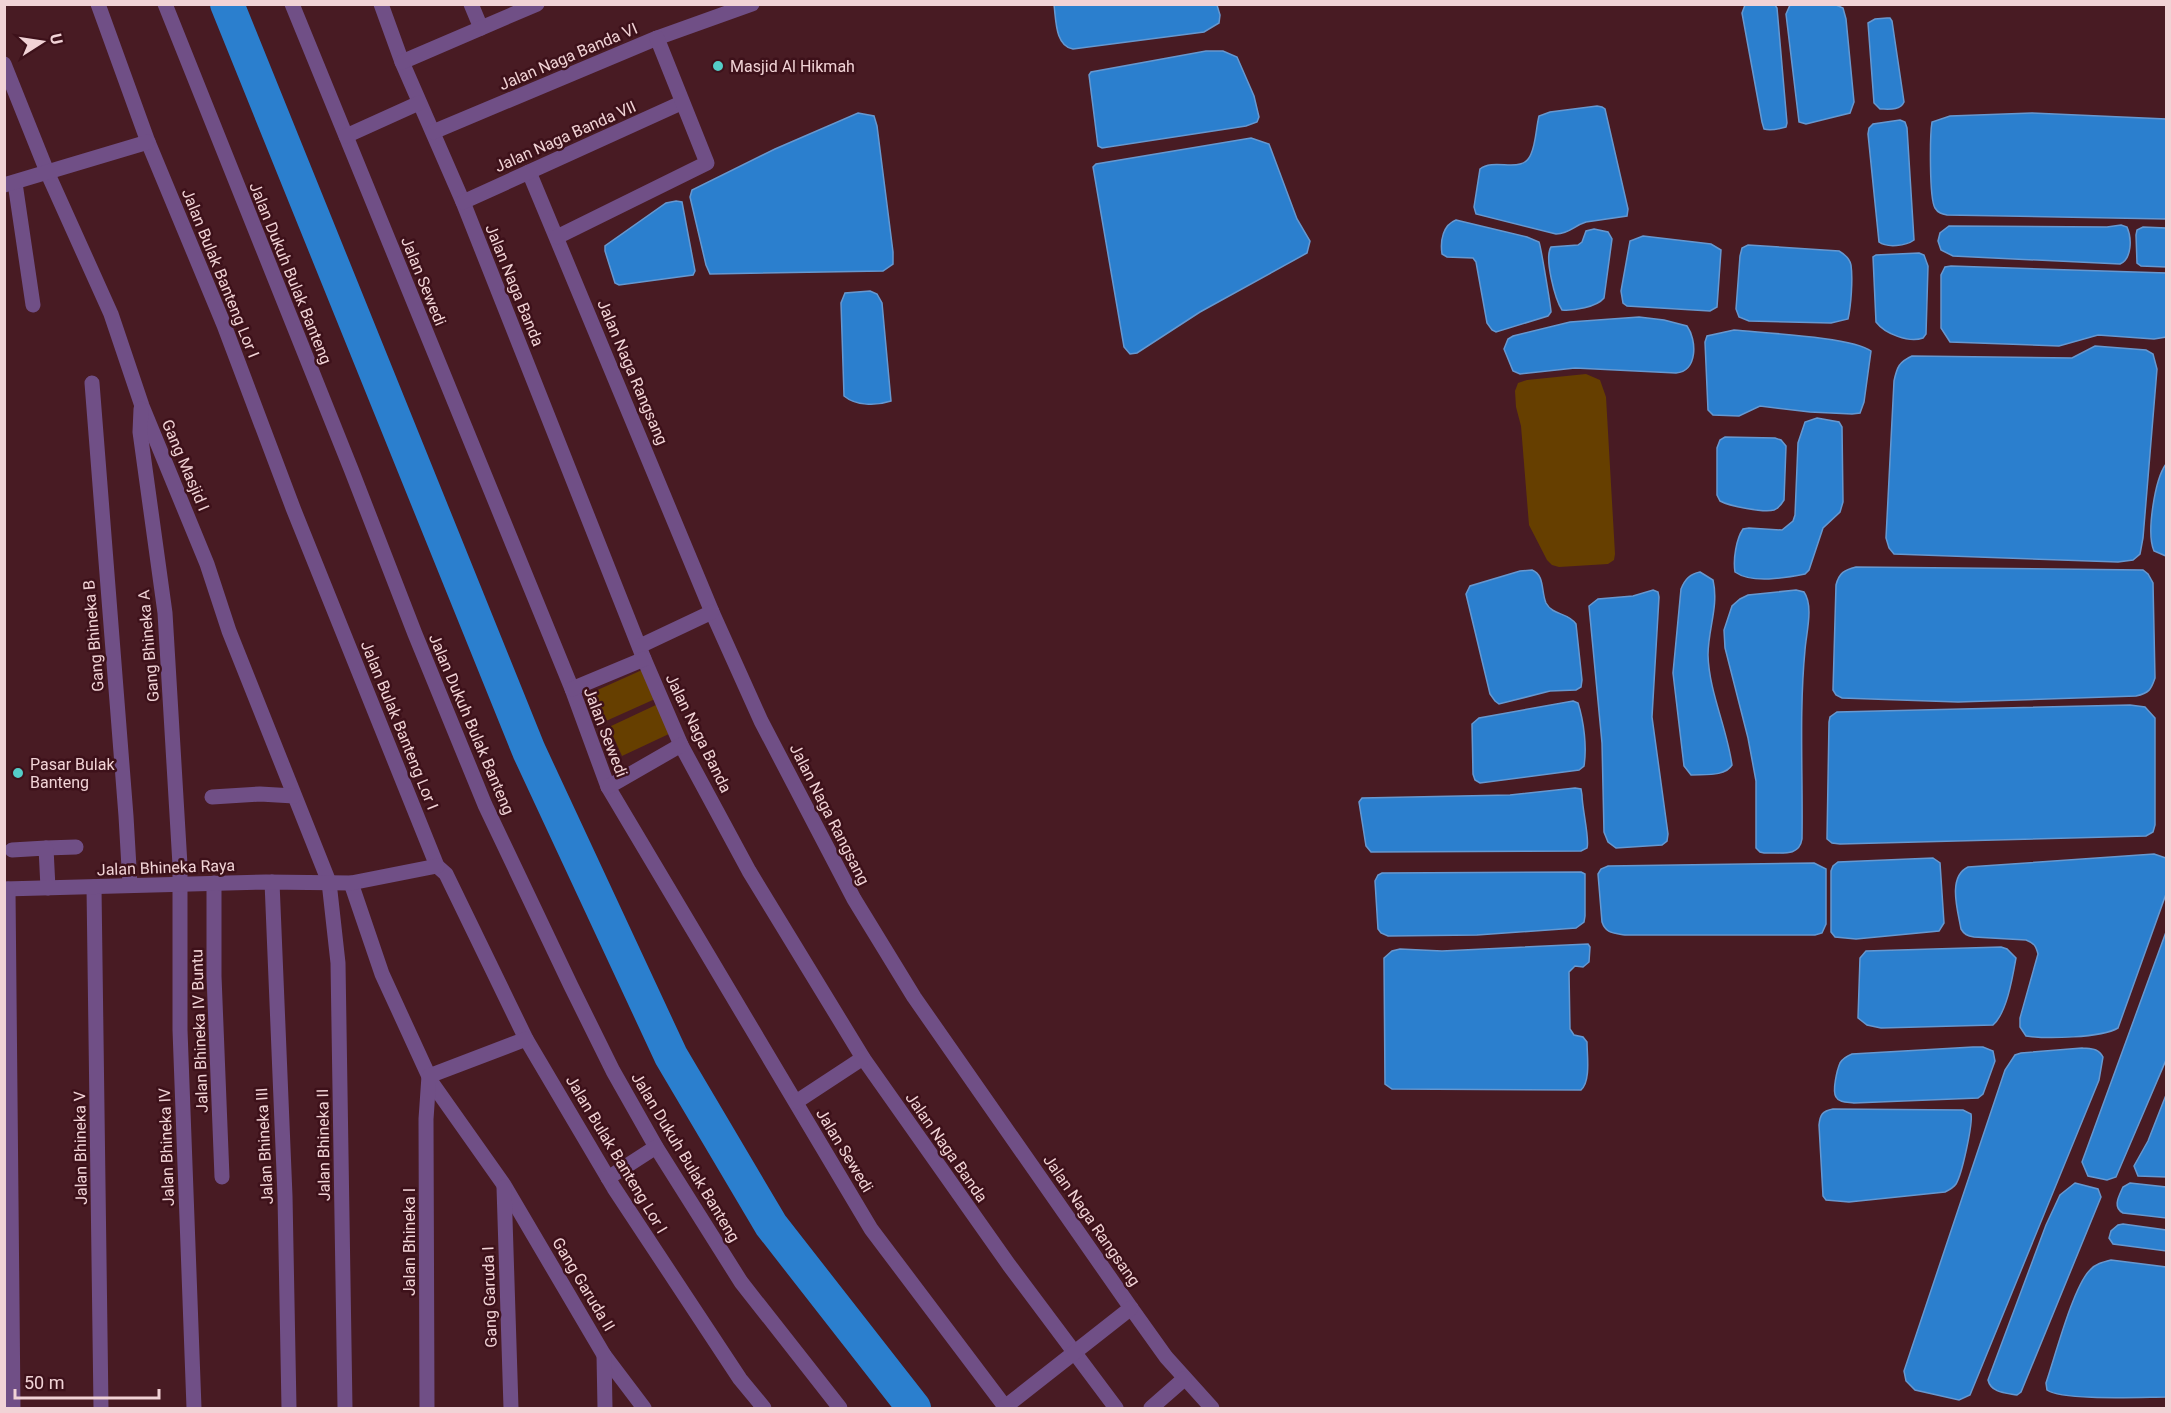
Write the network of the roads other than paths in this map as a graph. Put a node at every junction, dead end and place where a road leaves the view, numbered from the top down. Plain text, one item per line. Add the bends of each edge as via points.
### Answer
1 (98, 4) edge
2 (165, 4) edge
3 (292, 4) edge
4 (381, 4) edge
5 (471, 4) edge
6 (537, 4) edge
7 (752, 4) edge
8 (482, 28) junction
9 (657, 38) junction
10 (402, 62) junction
11 (4, 64) edge
12 (419, 103) junction
13 (681, 103) junction
14 (433, 132) junction
15 (346, 136) junction
16 (148, 142) junction
17 (529, 172) junction
18 (48, 174) junction
19 (10, 184) edge
20 (463, 202) junction
21 (557, 237) junction
22 (33, 305) dead end
23 (92, 383) dead end
24 (142, 406) junction
25 (712, 612) junction
26 (642, 652) junction
27 (572, 689) junction
28 (681, 745) junction
29 (608, 787) junction
30 (294, 795) junction
31 (212, 797) dead end
32 (76, 847) dead end
33 (46, 848) junction
34 (12, 850) dead end
35 (437, 866) junction
36 (272, 882) junction
37 (329, 882) junction
38 (214, 883) junction
39 (351, 883) junction
40 (181, 884) junction
41 (130, 885) junction
42 (94, 887) junction
43 (48, 888) junction
44 (6, 889) edge
45 (526, 1039) junction
46 (863, 1058) junction
47 (429, 1076) junction
48 (796, 1102) junction
49 (656, 1147) junction
50 (222, 1177) dead end
51 (608, 1178) junction
52 (504, 1185) junction
53 (1131, 1308) junction
54 (1073, 1352) junction
55 (604, 1355) junction
56 (1184, 1379) junction
57 (13, 1408) edge
58 (101, 1408) edge
59 (194, 1408) edge
60 (289, 1408) edge
61 (345, 1408) edge
62 (427, 1408) edge
63 (511, 1408) edge
64 (605, 1408) edge
65 (645, 1408) edge
66 (764, 1408) edge
67 (840, 1408) edge
68 (1006, 1408) edge
69 (1116, 1408) edge
70 (1151, 1408) edge
71 (1212, 1408) edge

1 - 16 street, Jalan Bulak Banteng Lor I
2 - 49 street, Jalan Dukuh Bulak Banteng via 485,805 613,1071
3 - 15 street, Jalan Sewedi
4 - 10 street, Jalan Naga Banda
5 - 8 street
6 - 8 street
7 - 9 street, Jalan Naga Banda VI
8 - 10 street
9 - 13 street
9 - 14 street, Jalan Naga Banda VI
10 - 12 street, Jalan Naga Banda
11 - 18 street, Gang Masjid I
12 - 14 street, Jalan Naga Banda
12 - 15 street
13 - 17 street, Jalan Naga Banda VII
13 - 21 street via 707,163
14 - 20 street, Jalan Naga Banda
15 - 27 street, Jalan Sewedi
16 - 18 street
16 - 35 street, Jalan Bulak Banteng Lor I
17 - 20 street, Jalan Naga Banda VII
17 - 21 street, Jalan Naga Rangsang
18 - 19 street
18 - 24 street, Gang Masjid I via 111,314
19 - 22 street
20 - 26 street, Jalan Naga Banda
21 - 25 street, Jalan Naga Rangsang
23 - 41 street, Gang Bhineka B
24 - 30 street, Gang Masjid I via 207,564 228,631
24 - 40 street, Gang Bhineka A via 140,432 165,613
25 - 26 street
25 - 53 street, Jalan Naga Rangsang via 761,721 854,899 914,997
26 - 27 street
26 - 28 street, Jalan Naga Banda
27 - 29 street, Jalan Sewedi
28 - 29 street
28 - 46 street, Jalan Naga Banda via 749,871
29 - 48 street, Jalan Sewedi
30 - 31 street
30 - 37 street, Gang Masjid I
32 - 33 street
33 - 34 street
33 - 43 street
35 - 39 street, Jalan Bhineka Raya
35 - 45 street, Jalan Bulak Banteng Lor I via 446,874
36 - 37 street, Jalan Bhineka Raya
36 - 38 street, Jalan Bhineka Raya
36 - 60 street, Jalan Bhineka III
37 - 39 street, Jalan Bhineka Raya
37 - 61 street, Jalan Bhineka II via 338,963
38 - 40 street, Jalan Bhineka Raya
38 - 50 street, Jalan Bhineka IV Buntu
39 - 47 street, Jalan Bhineka I via 382,974
40 - 41 street, Jalan Bhineka Raya
40 - 59 street, Jalan Bhineka IV via 180,1030
41 - 42 street, Jalan Bhineka Raya
42 - 43 street, Jalan Bhineka Raya
42 - 58 street, Jalan Bhineka V
43 - 44 street, Jalan Bhineka Raya
44 - 57 street
45 - 47 street
45 - 51 street, Jalan Bulak Banteng Lor I
46 - 48 street
46 - 54 street, Jalan Naga Banda
47 - 52 street, Jalan Bhineka I
47 - 62 street, Jalan Bhineka I
48 - 68 street, Jalan Sewedi via 871,1229
49 - 51 street
49 - 67 street, Jalan Dukuh Bulak Banteng via 741,1282
51 - 66 street, Jalan Bulak Banteng Lor I via 740,1379
52 - 55 street, Gang Garuda II
52 - 63 street, Gang Garuda I
53 - 54 street
53 - 56 street, Jalan Naga Rangsang
54 - 68 street
54 - 69 street, Jalan Naga Banda
55 - 64 street, Gang Garuda II
55 - 65 street
56 - 70 street
56 - 71 street, Jalan Naga Rangsang

